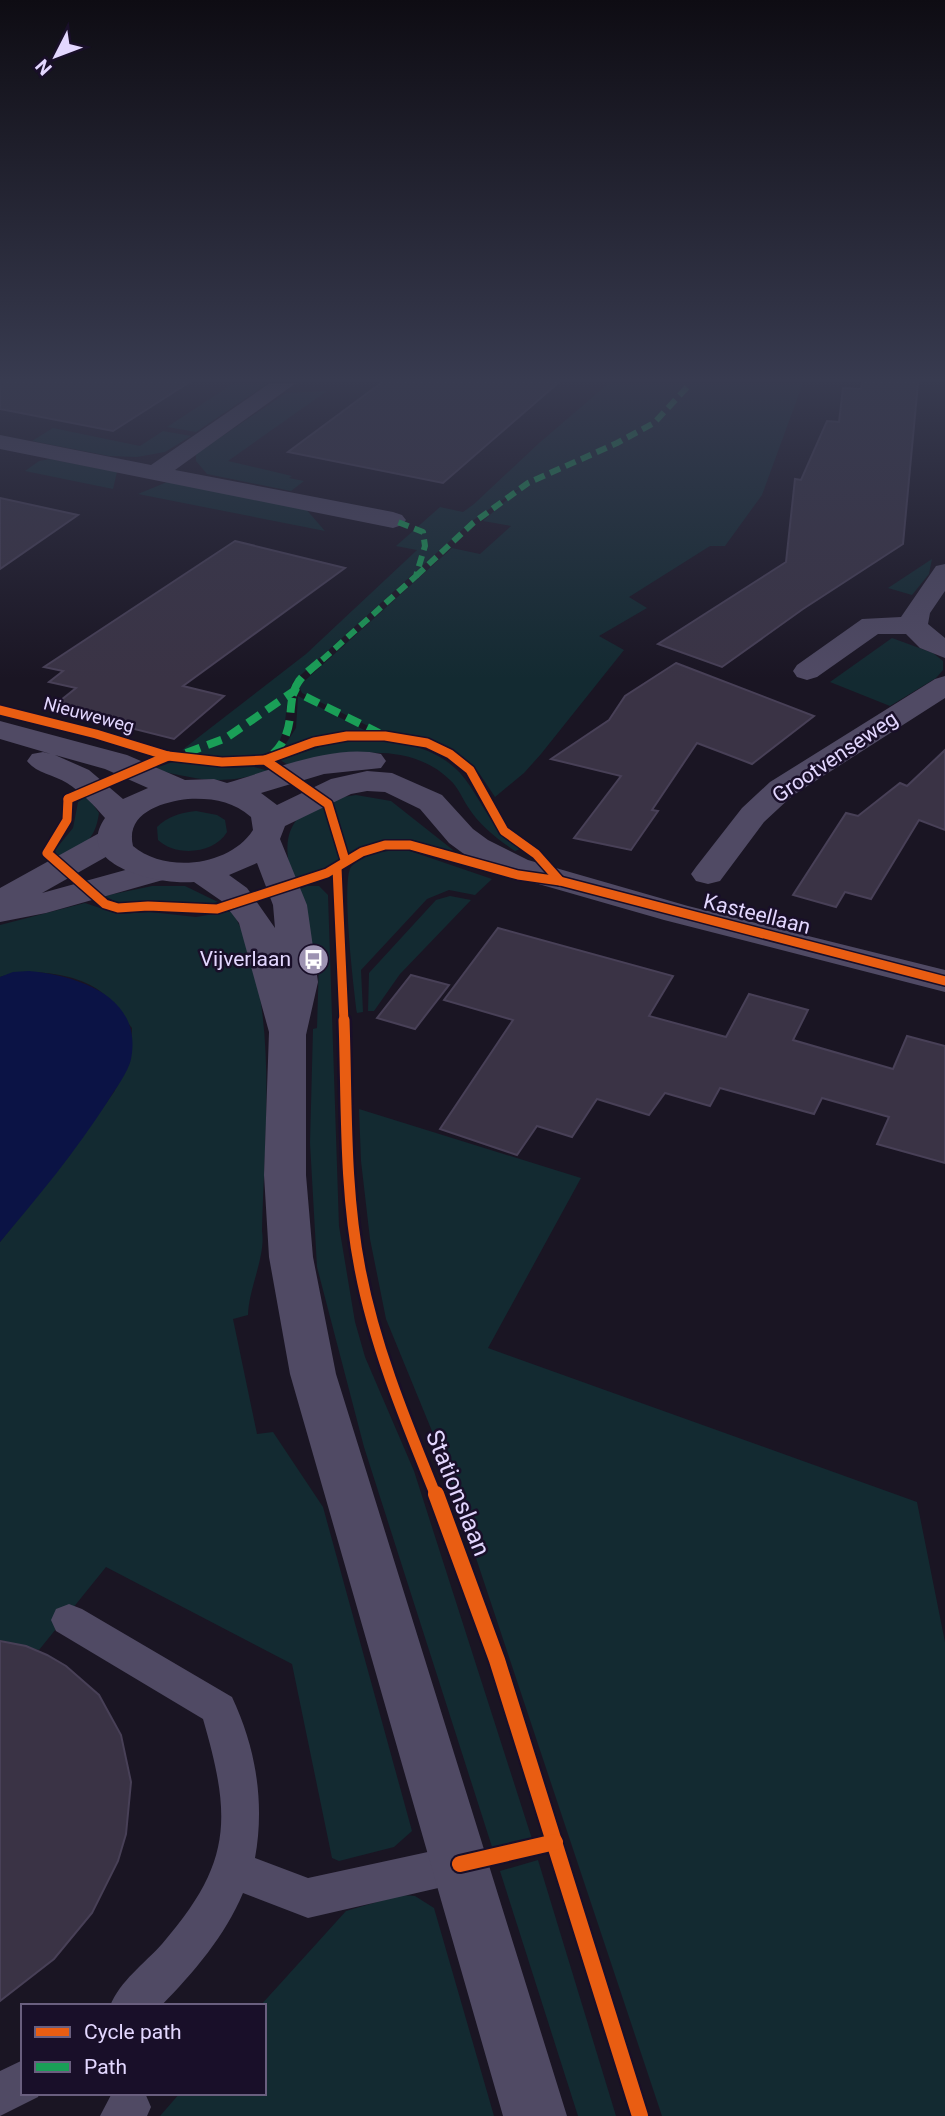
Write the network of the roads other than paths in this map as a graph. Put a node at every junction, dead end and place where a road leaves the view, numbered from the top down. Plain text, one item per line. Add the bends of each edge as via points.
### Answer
1 (204, 482) edge
2 (393, 520) dead end
3 (945, 572) edge
4 (914, 625) junction
5 (945, 649) edge
6 (807, 671) dead end
7 (945, 685) edge
8 (0, 730) edge
9 (0, 749) edge
10 (181, 790) junction
11 (230, 792) junction
12 (431, 802) junction
13 (118, 827) junction
14 (268, 831) junction
15 (158, 871) junction
16 (202, 872) junction
17 (708, 874) dead end
18 (0, 902) edge
19 (0, 912) edge
20 (945, 981) edge
21 (287, 1035) junction
22 (69, 1620) dead end
23 (460, 1864) junction
24 (234, 1870) junction
25 (133, 2004) edge
26 (21, 2083) edge
27 (0, 2094) edge
28 (535, 2116) edge

1 - 2 street
3 - 4 street via 916,613
4 - 5 street via 930,642
4 - 6 street via 872,625
7 - 17 street, Grootvenseweg via 781,789 753,815
8 - 10 street, Nieuweweg via 116,762
9 - 13 street via 75,773 95,787
10 - 11 street
10 - 13 street via 146,800
11 - 12 street, Kasteellaan via 322,765 376,761 422,773 430,783
11 - 14 street via 263,808
12 - 14 street, Kasteellaan via 392,783 367,781 331,789
12 - 20 street, Kasteellaan via 461,836 516,867
13 - 15 street via 118,848 127,858
13 - 18 street
14 - 16 street, Kasteellaan via 241,861
14 - 21 street via 295,928 300,982
15 - 16 street, Kasteellaan
15 - 19 street
16 - 21 street via 236,895 256,922
21 - 23 street via 285,1175 290,1243 313,1374
22 - 24 lane via 219,1709 241,1796 241,1837
23 - 24 lane via 308,1898
23 - 28 street
24 - 25 lane via 190,1944
26 - 27 lane

